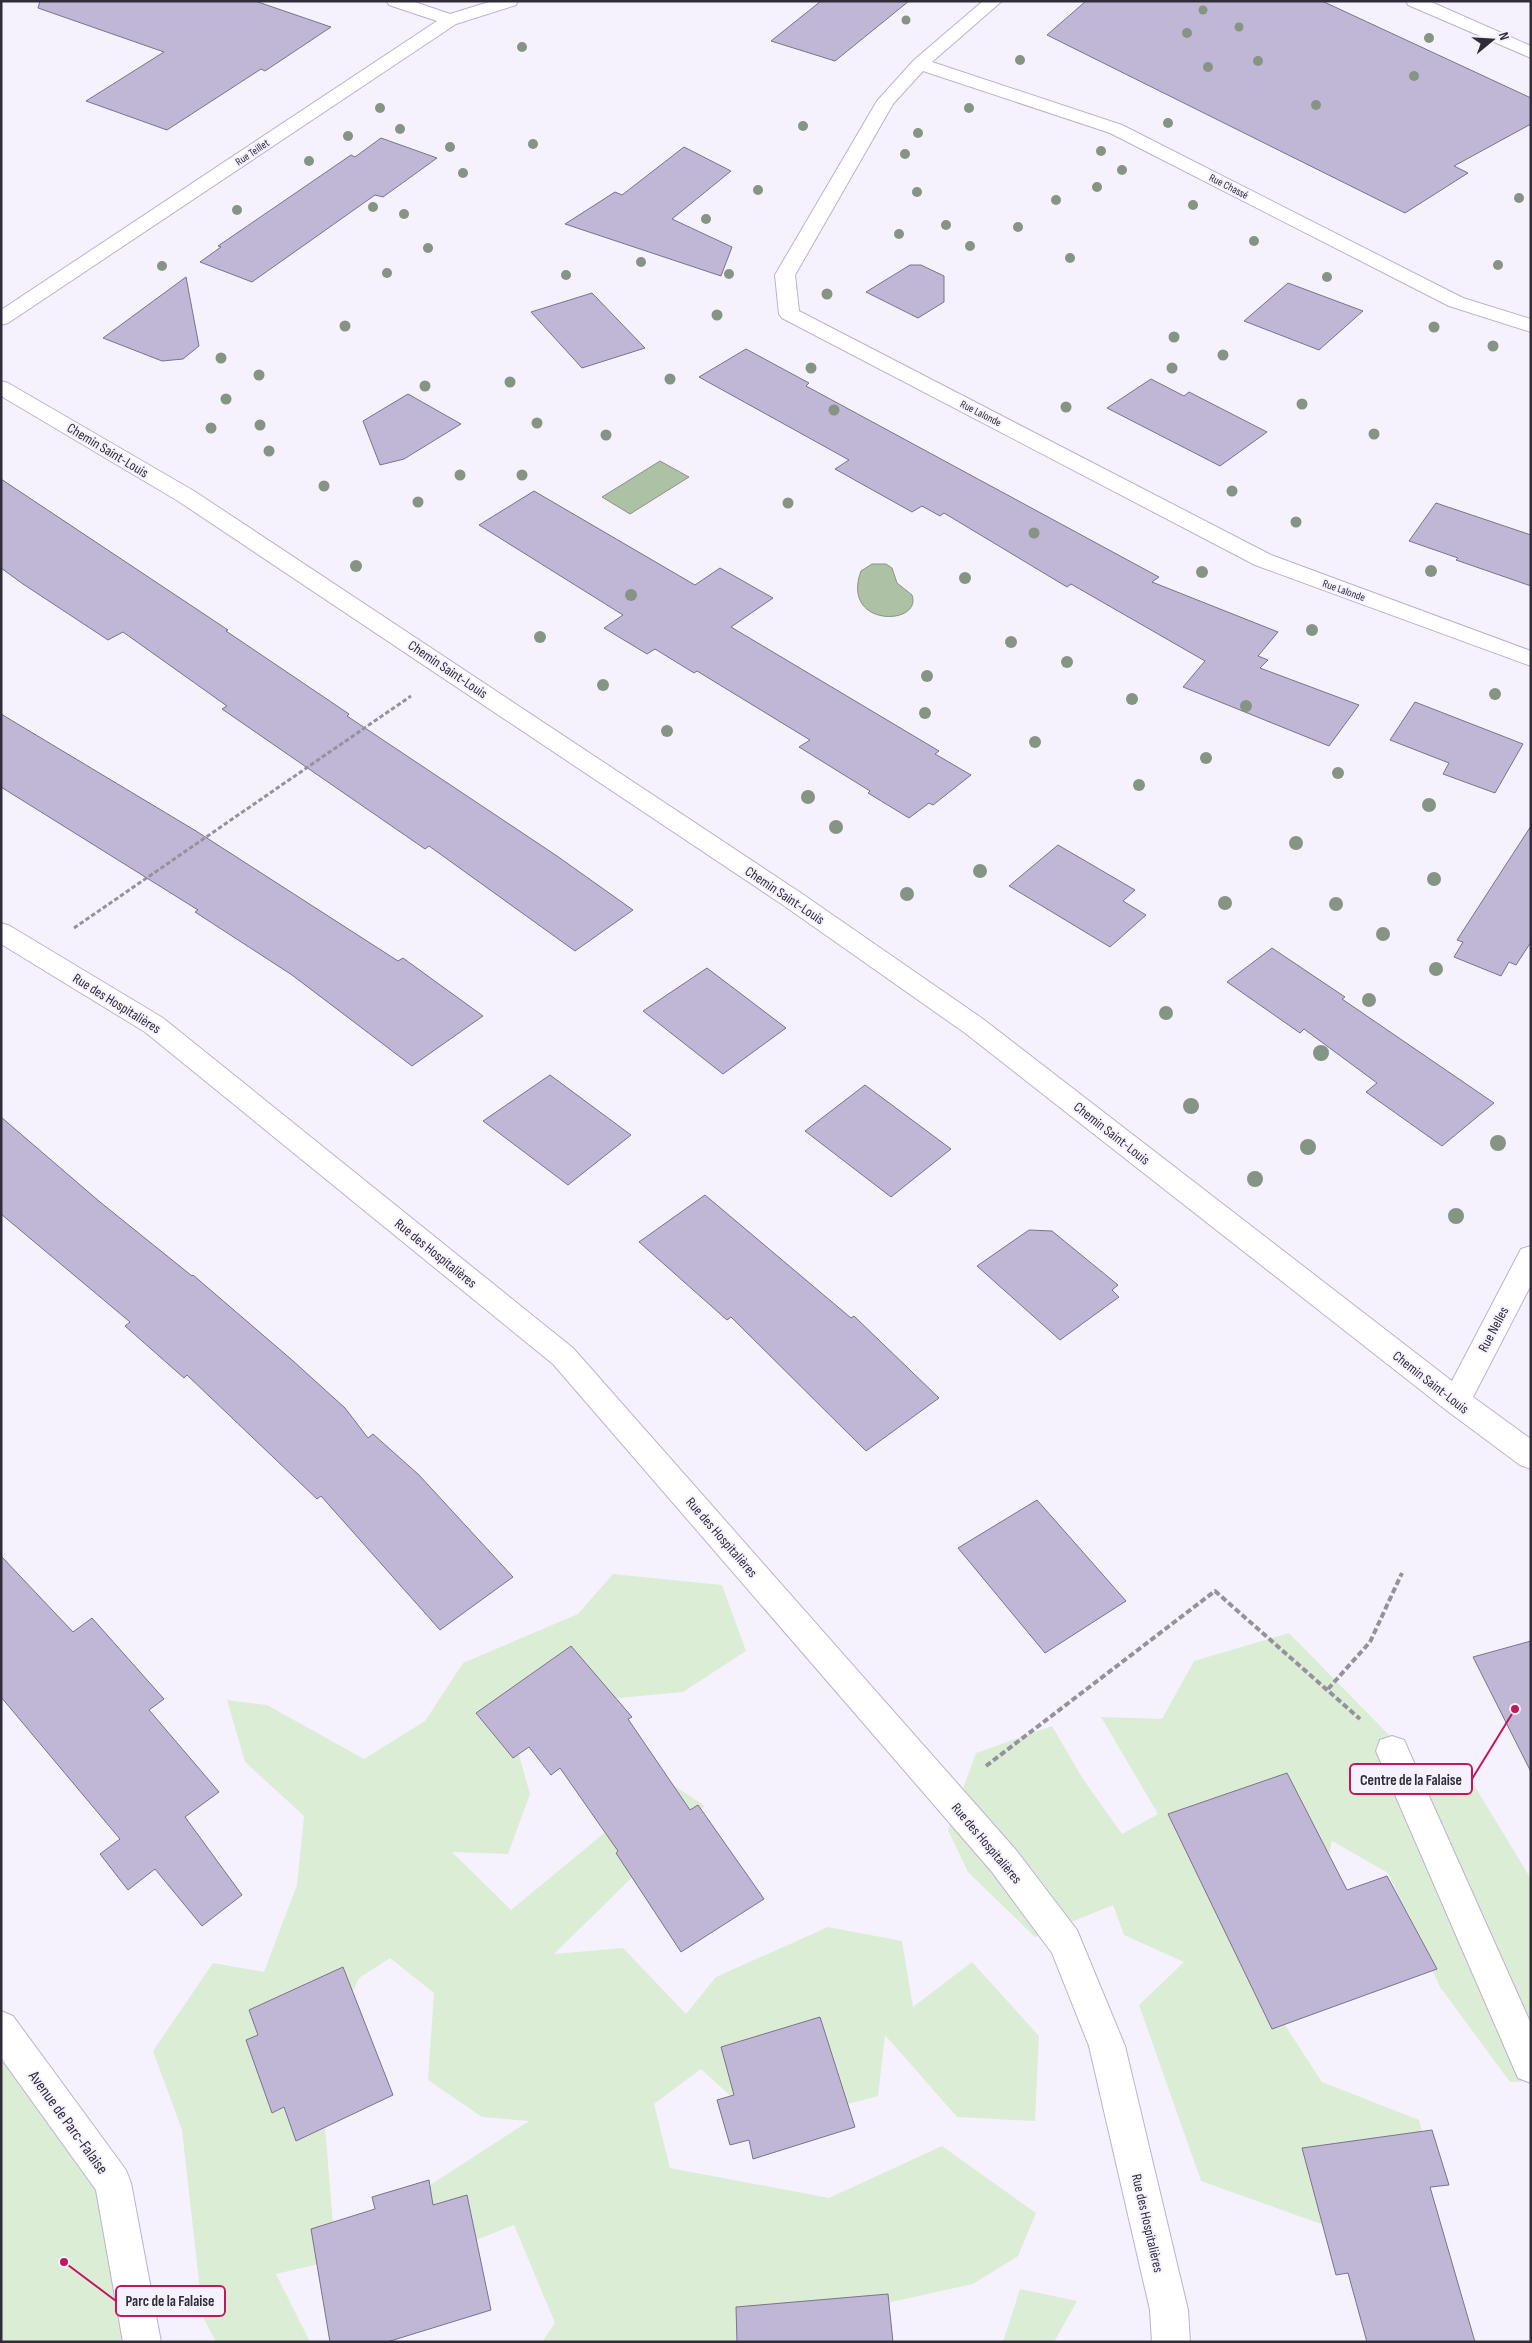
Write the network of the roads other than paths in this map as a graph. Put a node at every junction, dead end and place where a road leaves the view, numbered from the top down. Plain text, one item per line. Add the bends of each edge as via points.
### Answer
1 (395, 1) edge
2 (510, 1) edge
3 (994, 1) edge
4 (1414, 1) edge
5 (450, 20) junction
6 (1531, 54) edge
7 (920, 64) junction
8 (1, 319) edge
9 (1531, 326) edge
10 (1, 387) edge
11 (1531, 659) edge
12 (1, 932) edge
13 (1531, 1257) edge
14 (1456, 1401) junction
15 (1531, 1456) edge
16 (1392, 1751) road end
17 (1, 2028) edge
18 (1531, 2065) edge
19 (142, 2342) edge
20 (1171, 2342) edge

1 - 5 street
2 - 5 street, Rue Teillet
3 - 7 street, Rue Lalonde
4 - 6 street
5 - 8 street, Rue Teillet
7 - 9 street, Rue Chassé via 1116,129 1456,302
7 - 11 street, Rue Lalonde via 886,101 785,274 789,314 1263,560
10 - 14 street, Chemin Saint-Louis via 186,496 792,899 974,1026
12 - 20 street, Rue des Hospitalières via 154,1025 563,1356 1004,1861 1065,1942 1107,2046 1169,2310
13 - 14 street, Rue Nelles
14 - 15 street, Chemin Saint-Louis
16 - 18 street
17 - 19 street, Avenue de Parc-Falaise via 113,2183

